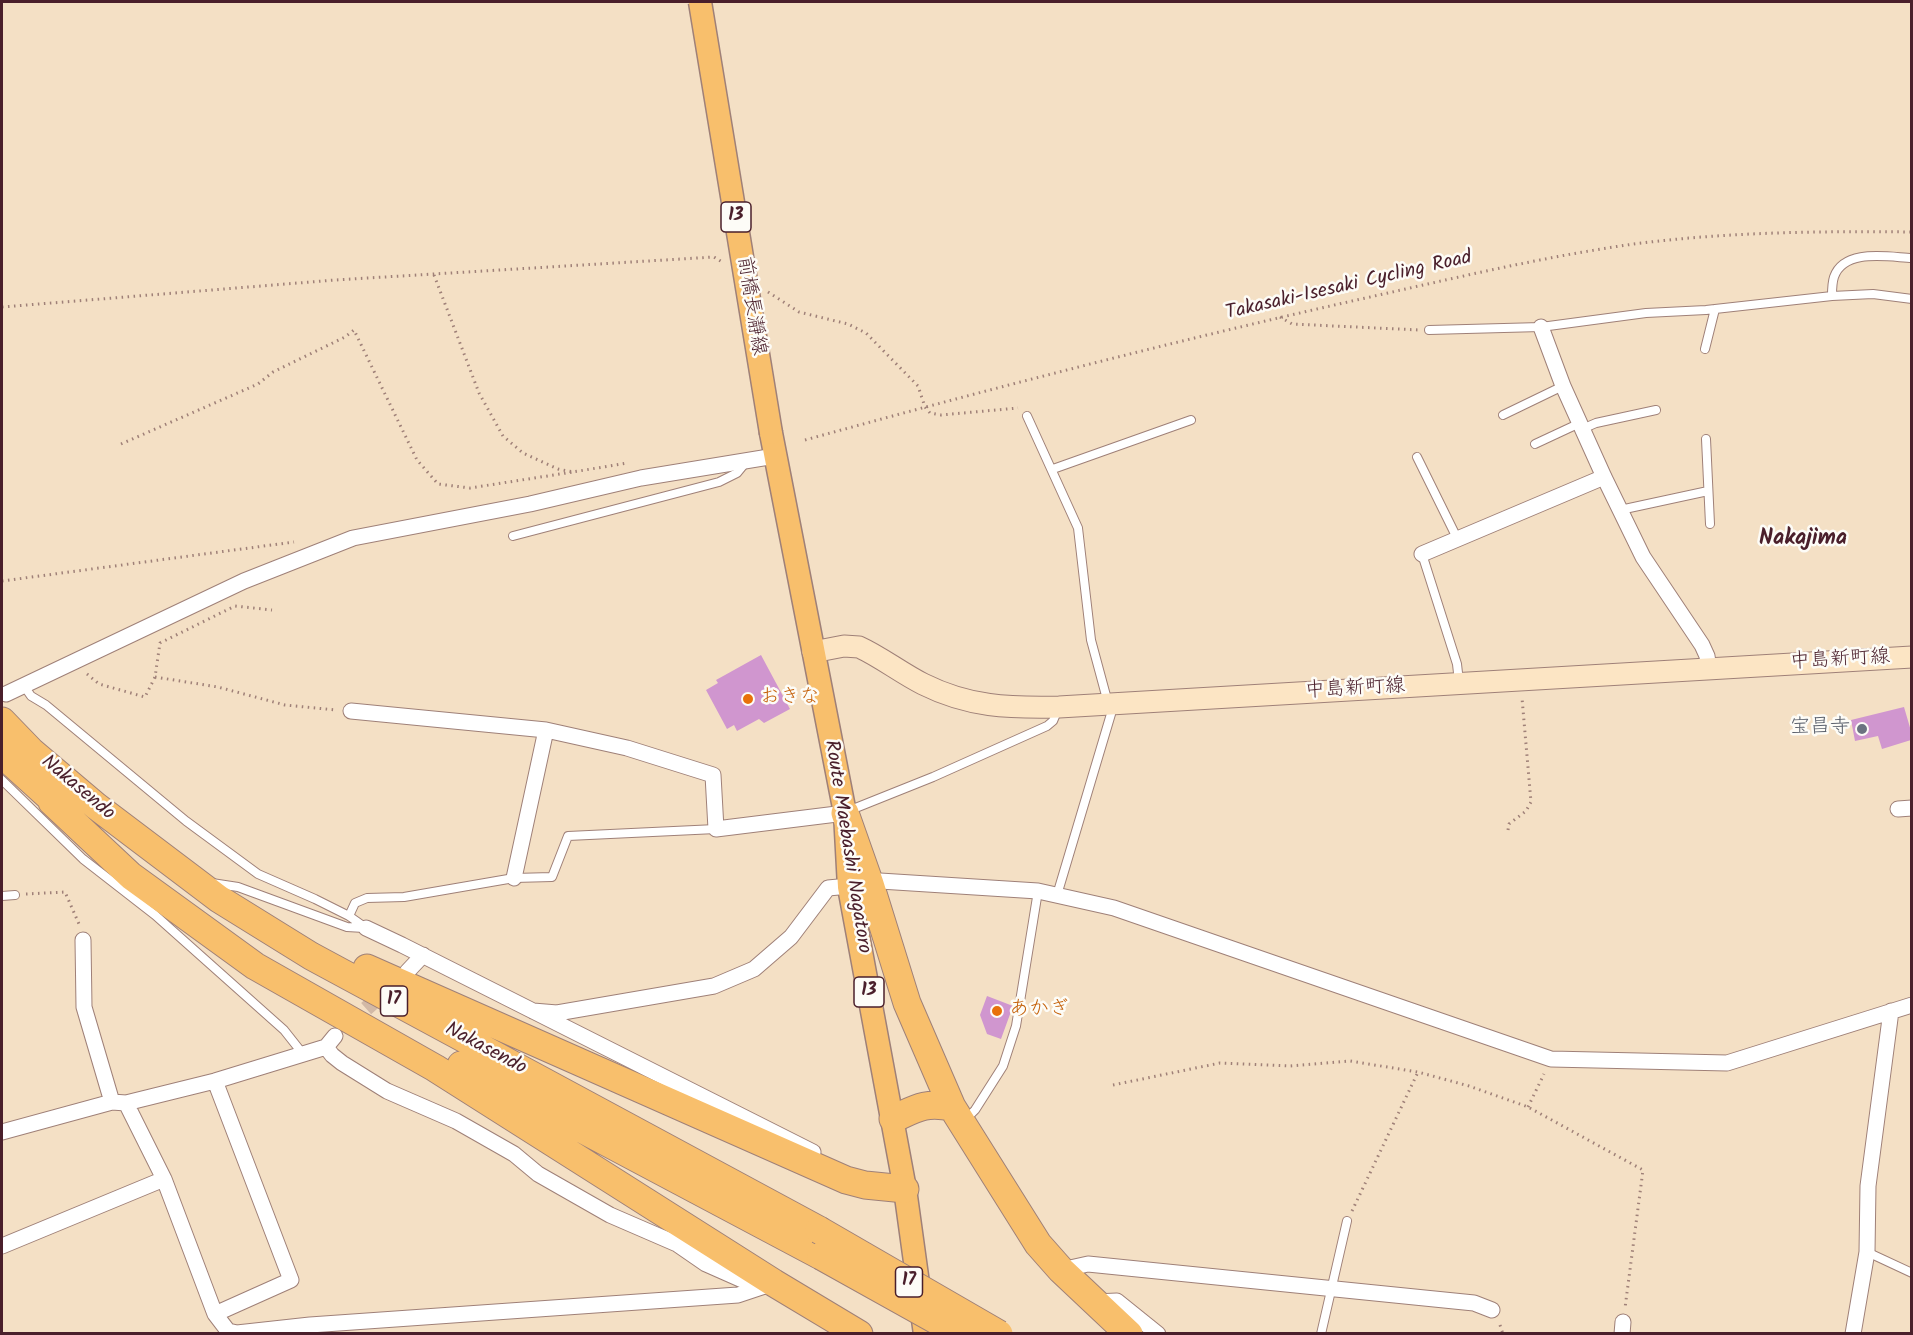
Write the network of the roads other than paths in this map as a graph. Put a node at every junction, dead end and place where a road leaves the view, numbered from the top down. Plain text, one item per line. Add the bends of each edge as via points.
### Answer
1 (700, 2) edge
2 (1911, 258) edge
3 (1832, 296) junction
4 (1911, 299) edge
5 (1715, 309) junction
6 (1541, 327) junction
7 (1430, 330) road end
8 (1705, 349) dead end
9 (1563, 386) junction
10 (1656, 410) dead end
11 (1503, 415) dead end
12 (1027, 416) road end
13 (1191, 420) dead end
14 (1581, 426) junction
15 (771, 433) joint
16 (1706, 439) dead end
17 (1535, 444) dead end
18 (775, 456) junction
19 (1417, 458) dead end
20 (747, 461) junction
21 (1053, 470) junction
22 (1604, 477) junction
23 (1708, 491) junction
24 (1620, 510) junction
25 (1710, 524) dead end
26 (513, 536) dead end
27 (1457, 538) junction
28 (1422, 554) joint
29 (813, 652) junction
30 (1911, 657) edge
31 (1709, 669) junction
32 (1459, 683) junction
33 (24, 686) junction
34 (6, 694) dead end
35 (1108, 704) junction
36 (1059, 708) junction
37 (351, 711) road end
38 (2, 721) edge
39 (546, 730) junction
40 (2, 754) edge
41 (2, 780) edge
42 (52, 802) junction
43 (845, 813) junction
44 (716, 829) junction
45 (513, 878) junction
46 (193, 881) junction
47 (860, 885) junction
48 (1038, 891) junction
49 (15, 895) road end
50 (1058, 895) junction
51 (2, 896) edge
52 (219, 899) junction
53 (349, 916) junction
54 (366, 928) junction
55 (82, 940) road end
56 (423, 955) junction
57 (407, 972) dead end
58 (1911, 1005) edge
59 (533, 1011) junction
60 (1891, 1011) junction
61 (303, 1054) junction
62 (215, 1081) junction
63 (119, 1103) junction
64 (956, 1115) junction
65 (893, 1119) junction
66 (2, 1132) edge
67 (826, 1158) dead end
68 (164, 1179) junction
69 (905, 1189) junction
70 (1347, 1221) road end
71 (3, 1240) edge
72 (820, 1243) junction
73 (1867, 1252) junction
74 (1061, 1270) junction
75 (1911, 1273) edge
76 (766, 1285) junction
77 (1332, 1287) junction
78 (1094, 1302) junction
79 (1492, 1310) dead end
80 (215, 1314) junction
81 (859, 1334) edge
82 (925, 1334) edge
83 (961, 1334) edge
84 (999, 1334) edge
85 (1129, 1334) edge
86 (1158, 1334) edge
87 (1321, 1334) edge
88 (1853, 1334) edge

1 - 15 main road, 前橋長瀞線 / 13, bridge
2 - 3 lane via 1852,259 1833,278
3 - 4 lane via 1873,294
3 - 5 lane
5 - 6 lane via 1646,313
5 - 8 lane
6 - 7 lane
6 - 9 street
9 - 11 lane
9 - 14 street
10 - 14 lane
12 - 21 lane
13 - 21 lane
14 - 17 lane
14 - 22 street
15 - 18 main road, Route Maebashi Nagatoro / 13
16 - 23 lane
18 - 20 street
18 - 29 main road, Route Maebashi Nagatoro / 13
19 - 27 lane
20 - 26 lane via 737,473 719,482
20 - 33 street via 641,478 353,538 244,581
21 - 35 lane via 1078,528 1091,640
22 - 24 street
22 - 27 street
23 - 24 lane
23 - 25 lane
24 - 31 street via 1643,557 1702,645
27 - 28 street
28 - 32 lane via 1457,664
29 - 36 main road, 中島新町線 via 844,645 859,647 921,683 958,698 990,706
29 - 43 main road, Route Maebashi Nagatoro / 13
30 - 31 main road, 中島新町線
31 - 32 main road, 中島新町線
32 - 35 main road, 中島新町線
33 - 34 street
33 - 53 lane via 31,696 186,821 258,874
35 - 36 main road, 中島新町線
35 - 50 lane via 1111,714
36 - 43 lane via 1047,726
37 - 39 street
38 - 46 highway, Nakasendo / 17 via 96,806
39 - 44 street via 627,748 713,775
39 - 45 street
40 - 42 highway, Nakasendo / 17
41 - 61 lane via 83,859 155,915 284,1030
42 - 72 highway, Nakasendo / 17 via 200,910 336,995 450,1060
42 - 76 highway, 17 via 131,876 255,966 435,1068
43 - 44 street
43 - 47 highway
44 - 45 lane via 568,836 552,877
45 - 53 lane via 404,897 362,899 355,903
46 - 52 highway, Nakasendo / 17
46 - 54 lane via 238,887 347,927
47 - 48 street via 880,881
47 - 59 street via 828,888 791,937 754,969 714,986 557,1013
47 - 64 highway
47 - 65 main road, Route Maebashi Nagatoro / 13
48 - 50 street
48 - 64 lane via 1016,1026 1003,1066 975,1110
49 - 51 lane
50 - 60 street via 1114,909 1551,1059 1727,1064
52 - 69 highway, 17 via 846,1180
52 - 72 highway, Nakasendo / 17 via 311,956
53 - 54 lane
54 - 56 street
55 - 63 street via 84,1007
56 - 57 street
56 - 59 street
58 - 60 street
59 - 67 street
60 - 73 street via 1868,1186
61 - 62 street
61 - 76 street via 331,1042 332,1055 342,1064 387,1090 456,1121 610,1215 677,1244 706,1264
62 - 63 street
62 - 80 street via 291,1280
63 - 66 street
63 - 68 street
64 - 65 highway via 937,1104
64 - 74 highway via 1038,1244
65 - 69 main road, Route Maebashi Nagatoro / 13
68 - 71 street
68 - 80 street
69 - 82 main road, Route Maebashi Nagatoro / 13
70 - 77 lane
72 - 83 highway, Nakasendo / 17, bridge
72 - 84 highway, Nakasendo / 17, bridge
73 - 75 lane
73 - 88 street
74 - 77 street via 1088,1264
74 - 78 highway
76 - 80 street via 738,1295 237,1333 228,1331
76 - 81 highway, 17
77 - 79 street via 1474,1303
77 - 87 lane
78 - 85 highway
78 - 86 street via 1117,1300

